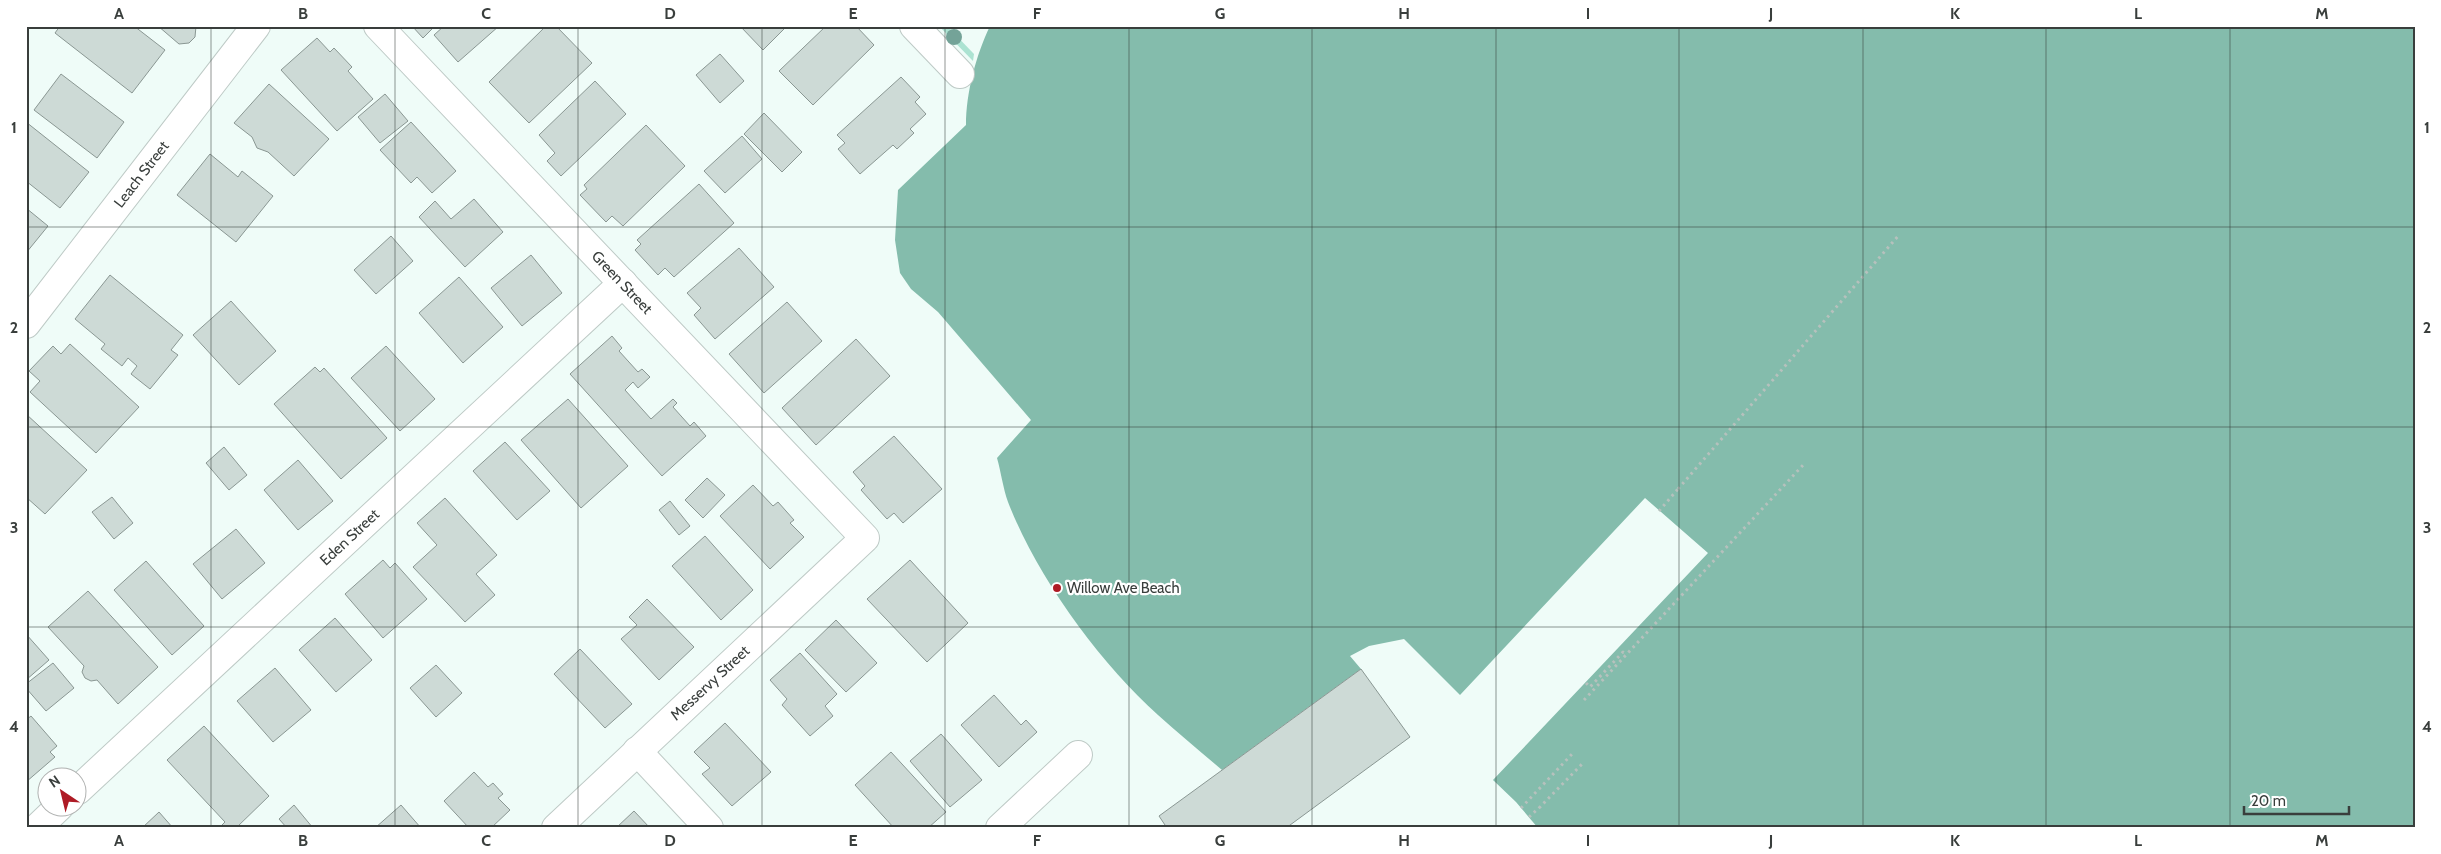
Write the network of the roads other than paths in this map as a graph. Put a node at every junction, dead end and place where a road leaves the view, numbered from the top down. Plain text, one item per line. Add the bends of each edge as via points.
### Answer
1 (256, 26) edge
2 (378, 26) edge
3 (914, 26) edge
4 (960, 74) dead end
5 (623, 283) junction
6 (26, 324) edge
7 (865, 538) joint
8 (637, 752) junction
9 (1078, 755) dead end
10 (88, 781) edge
11 (50, 816) edge
12 (37, 828) edge
13 (556, 828) edge
14 (709, 828) edge
15 (1000, 828) edge

1 - 6 street, Leach Street
2 - 5 street, Green Street
3 - 4 street
5 - 7 street, Green Street
5 - 10 street, Eden Street
7 - 8 street, Messervy Street
8 - 13 street, Messervy Street
8 - 14 street
9 - 15 street
11 - 12 street

